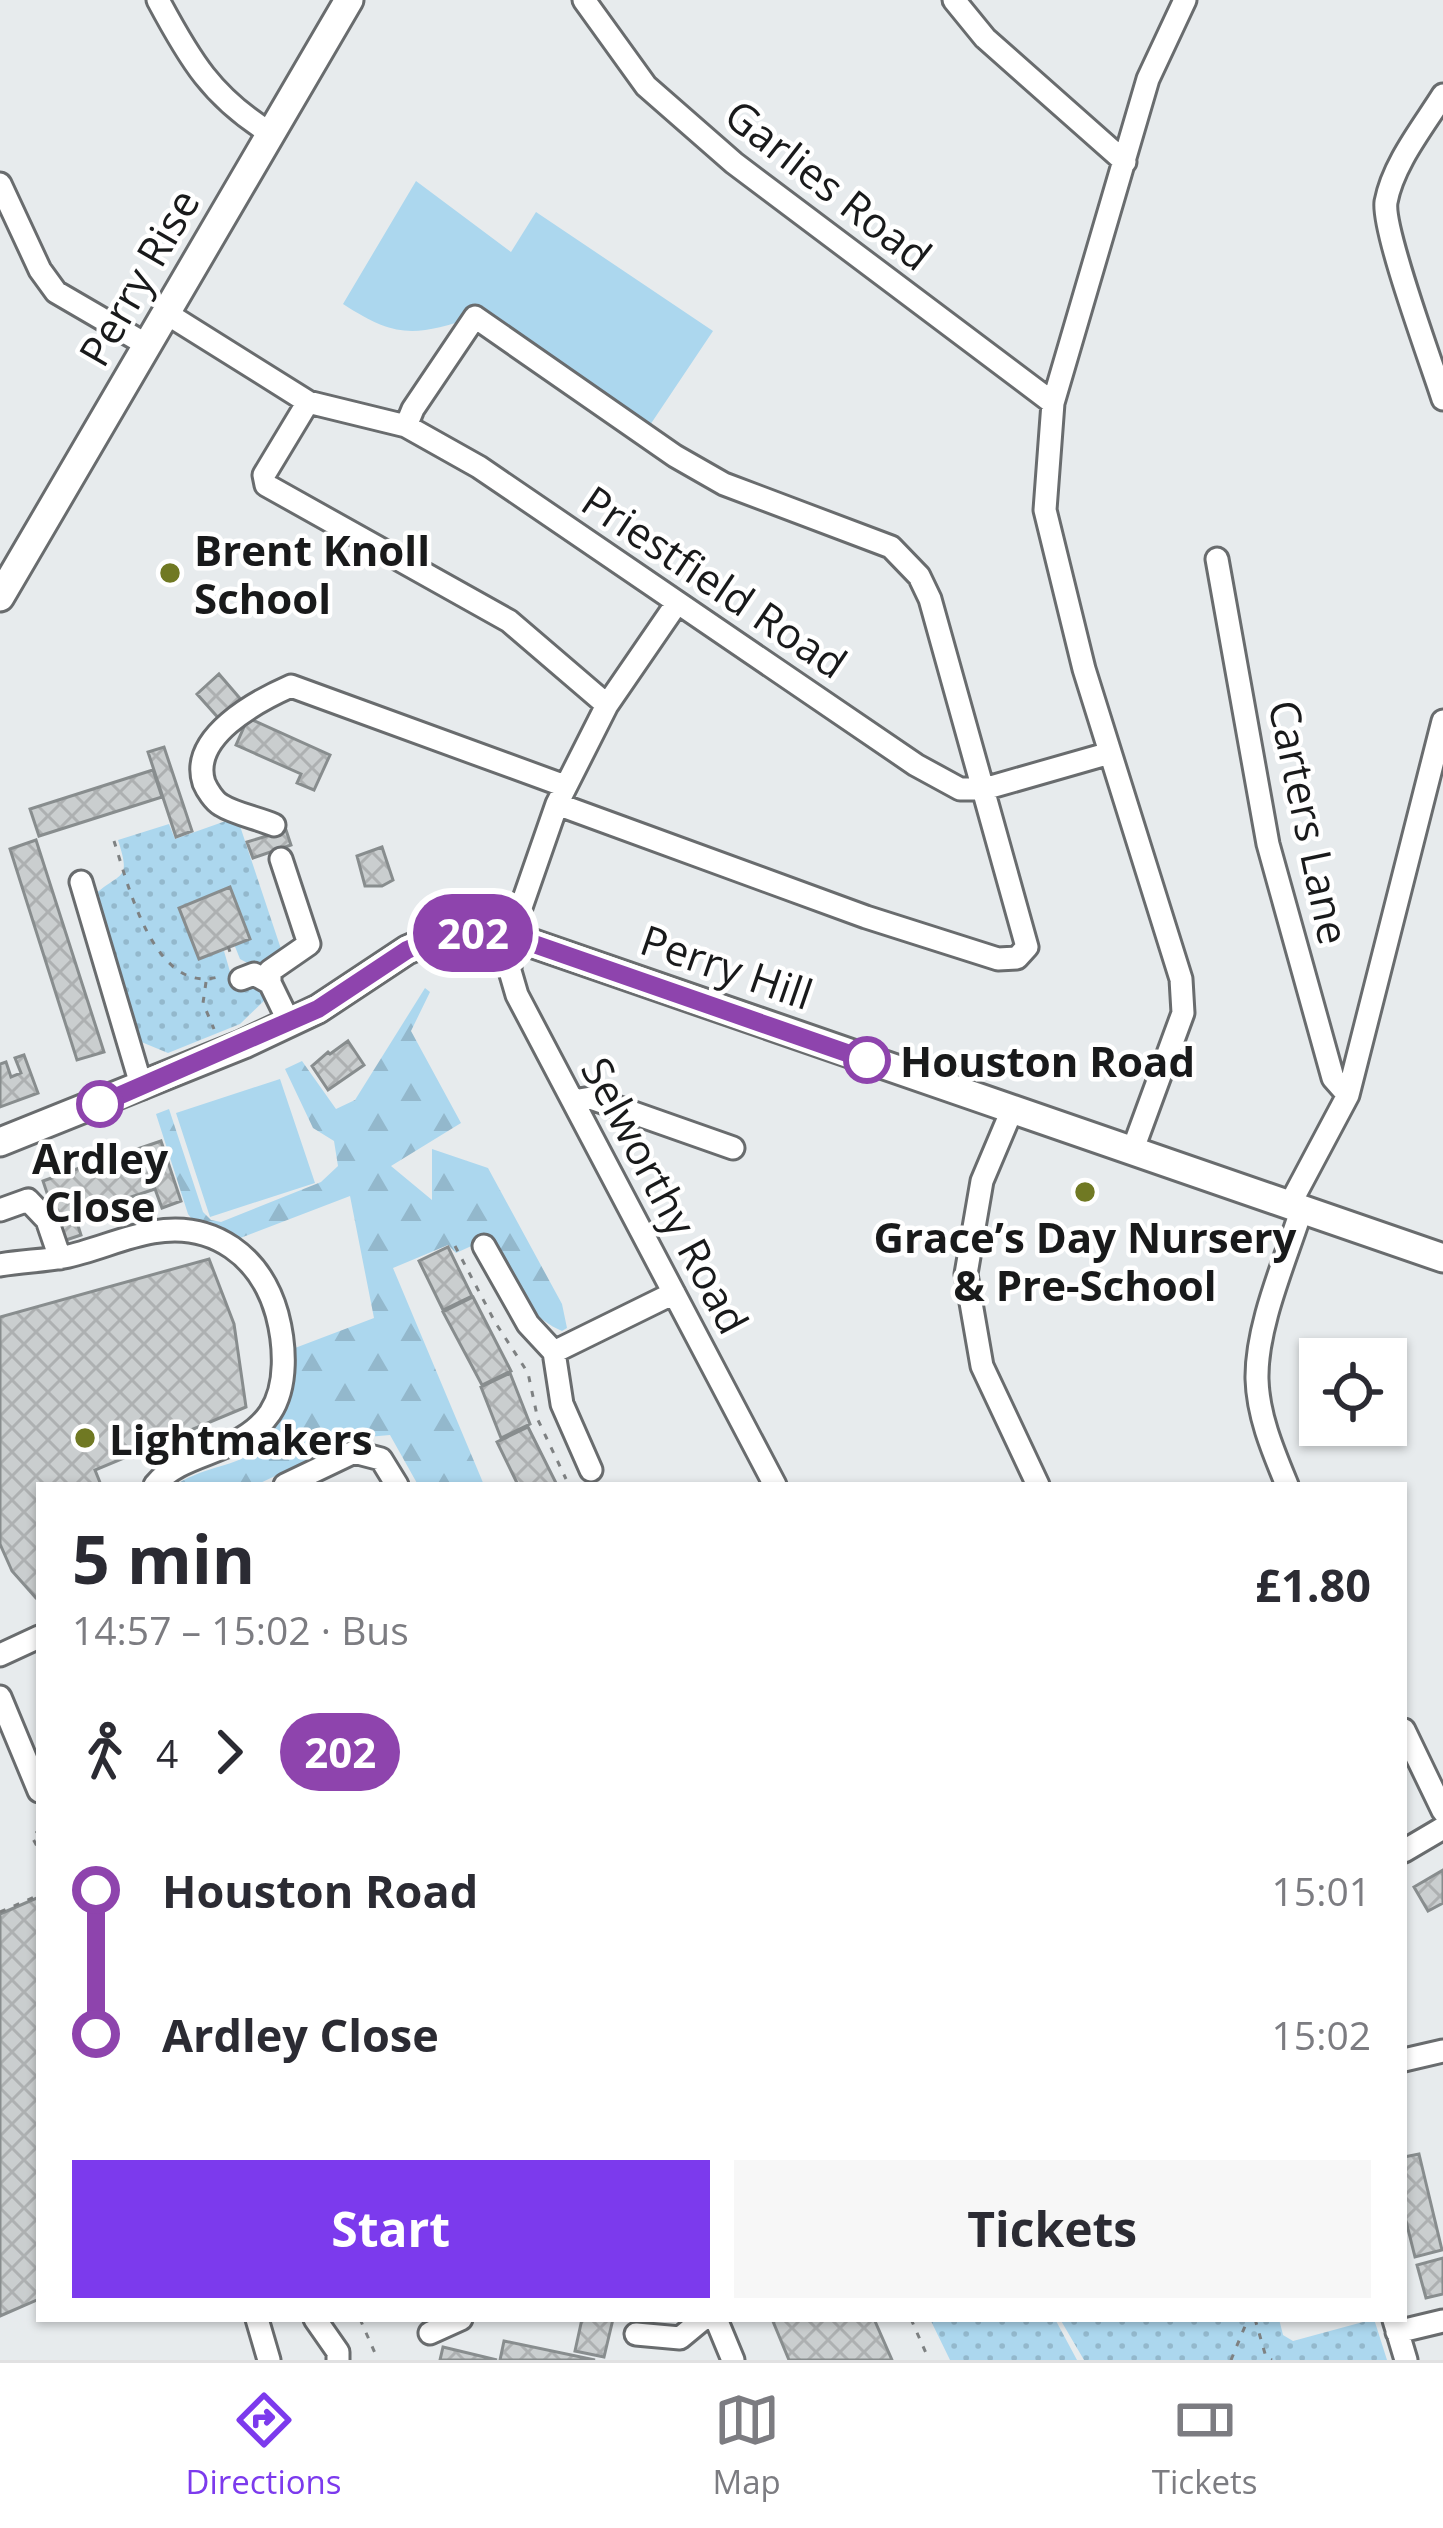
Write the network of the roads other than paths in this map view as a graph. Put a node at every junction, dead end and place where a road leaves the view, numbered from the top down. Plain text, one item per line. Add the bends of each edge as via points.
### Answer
1 (158, 0) edge
2 (349, 0) edge
3 (584, 0) edge
4 (954, 0) edge
5 (1185, 0) edge
6 (1443, 95) edge
7 (270, 133) junction
8 (1125, 162) junction
9 (0, 184) edge
10 (166, 313) junction
11 (147, 345) junction
12 (1443, 399) edge
13 (308, 402) junction
14 (1053, 403) junction
15 (406, 426) junction
16 (9, 556) edge
17 (1217, 559) dead end
18 (0, 597) edge
19 (677, 603) junction
20 (608, 705) junction
21 (1443, 722) edge
22 (1110, 753) junction
23 (983, 789) junction
24 (561, 795) junction
25 (274, 825) dead end
26 (281, 859) dead end
27 (81, 882) dead end
28 (511, 936) junction
29 (235, 972) road end
30 (270, 983) junction
31 (290, 1022) junction
32 (142, 1088) junction
33 (1348, 1095) junction
34 (573, 1101) junction
35 (1012, 1109) junction
36 (0, 1142) edge
37 (733, 1148) dead end
38 (1133, 1149) junction
39 (1296, 1206) junction
40 (0, 1210) edge
41 (484, 1246) dead end
42 (60, 1258) junction
43 (1443, 1258) edge
44 (0, 1265) edge
45 (674, 1293) junction
46 (554, 1352) junction
47 (591, 1470) dead end
48 (158, 1482) edge
49 (291, 1482) edge
50 (395, 1482) edge
51 (773, 1482) edge
52 (1037, 1482) edge
53 (1286, 1482) edge
54 (36, 1638) edge
55 (0, 1655) edge
56 (0, 1697) edge
57 (1407, 1736) edge
58 (36, 1784) edge
59 (1443, 1811) edge
60 (1443, 1828) edge
61 (1407, 1849) edge
62 (1443, 2050) edge
63 (1407, 2059) edge
64 (1443, 2321) edge
65 (258, 2322) edge
66 (317, 2322) edge
67 (454, 2322) edge
68 (699, 2322) edge
69 (717, 2322) edge
70 (1395, 2326) edge
71 (430, 2332) dead end
72 (636, 2334) dead end
73 (269, 2360) edge
74 (338, 2360) edge
75 (733, 2360) edge
76 (1406, 2360) edge

1 - 7 street via 214,91
2 - 7 main road, Perry Rise
3 - 14 street, Garlies Road via 646,86 734,163
4 - 8 street via 985,38
5 - 8 street via 1148,79
6 - 12 street via 1385,205
7 - 10 main road, Perry Rise
8 - 14 street
9 - 11 street via 56,292
10 - 11 main road, Perry Rise
10 - 13 street, Priestfield Road
11 - 16 main road, Perry Rise
13 - 15 street, Priestfield Road
13 - 20 street via 266,485 509,621
14 - 22 street via 1045,510
15 - 19 street, Priestfield Road
15 - 23 street, Priestfield Road via 475,316 724,484 890,547 930,599
16 - 18 main road, Perry Rise
17 - 33 street, Carters Lane via 1268,844 1333,1078
19 - 20 street
19 - 23 street, Priestfield Road via 916,765 960,789
20 - 24 street
21 - 33 street
22 - 23 street
22 - 38 street via 1181,979 1183,1013
23 - 24 street via 1026,938 1024,953 1010,959 866,917
24 - 25 street via 291,686 263,698 202,758 205,784 222,807
24 - 28 street
26 - 30 street via 309,944 271,971
27 - 32 street
28 - 31 main road, Perry Hill via 442,935
28 - 34 street, Selworthy Road via 518,994
28 - 35 main road, Perry Hill
29 - 30 street
30 - 31 street
31 - 32 main road, Perry Hill
32 - 36 main road, Perry Hill
33 - 39 street
34 - 37 street via 591,1098
34 - 45 street, Selworthy Road
35 - 38 main road, Perry Hill
35 - 52 street via 982,1181 966,1274 982,1366
38 - 39 main road, Perry Hill
39 - 43 main road, Perry Hill
39 - 53 street via 1257,1377 1266,1437
40 - 42 street via 28,1200 46,1220
41 - 46 street via 528,1324
42 - 44 street
42 - 48 street via 150,1232 189,1230 236,1247 270,1295 283,1352 273,1408 246,1438
45 - 46 street
45 - 51 street, Selworthy Road
46 - 47 street via 562,1405
49 - 50 street via 354,1452 381,1459
54 - 55 street
56 - 58 street
57 - 59 street
60 - 61 street
62 - 63 street
64 - 70 street
65 - 73 street
66 - 74 street
67 - 71 street
68 - 72 street via 680,2338
69 - 75 street
70 - 76 street

